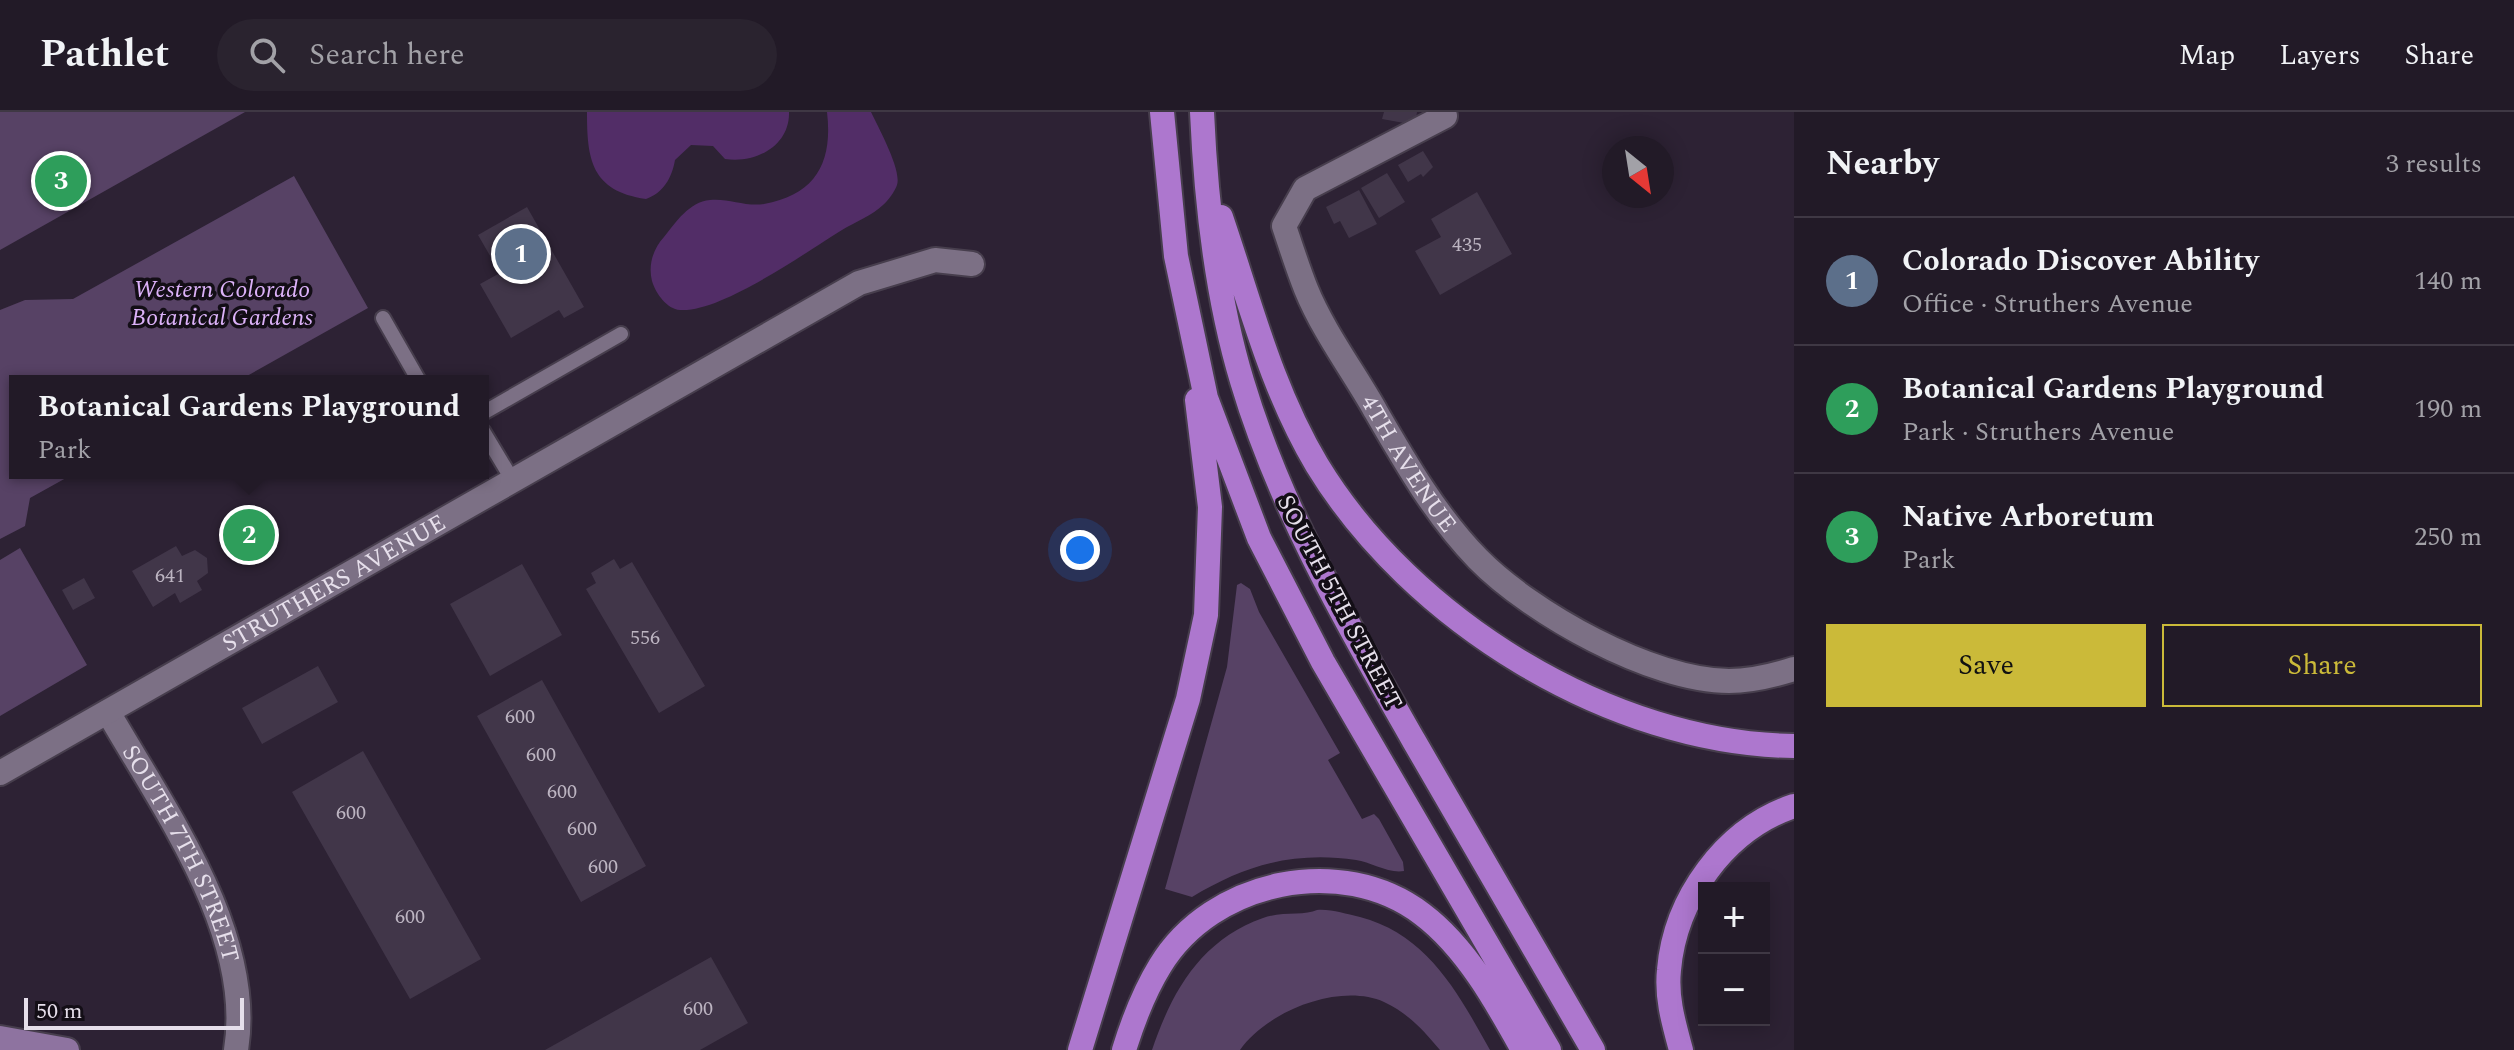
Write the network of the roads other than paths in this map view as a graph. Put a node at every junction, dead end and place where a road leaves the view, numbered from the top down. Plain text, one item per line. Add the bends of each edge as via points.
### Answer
1 (1162, 112) edge
2 (1202, 112) edge
3 (1445, 116) dead end
4 (1204, 170) junction
5 (972, 264) dead end
6 (1183, 289) junction
7 (383, 318) dead end
8 (621, 334) dead end
9 (416, 375) edge
10 (489, 410) edge
11 (489, 441) edge
12 (513, 481) junction
13 (1794, 669) edge
14 (108, 712) junction
15 (1794, 746) edge
16 (0, 773) edge
17 (1794, 806) edge
18 (0, 1038) edge
19 (67, 1050) edge
20 (236, 1050) edge
21 (1080, 1050) edge
22 (1124, 1050) edge
23 (1523, 1050) edge
24 (1549, 1050) edge
25 (1593, 1050) edge
26 (1681, 1050) edge

1 - 6 highway, SOUTH 5TH STREET
2 - 4 highway, SOUTH 5TH STREET
3 - 13 street, 4TH AVENUE via 1305,189 1284,226 1307,292 1404,459 1479,561 1529,603 1581,633 1635,659 1726,682 1763,679
4 - 15 highway via 1269,370 1295,422 1347,506 1414,582 1497,648 1590,697 1683,728
4 - 25 highway, SOUTH 5TH STREET via 1219,282 1241,379 1292,514 1354,636
5 - 12 street, STRUTHERS AVENUE via 935,260 859,283
6 - 21 highway via 1210,507 1206,615 1188,699
6 - 24 highway, SOUTH 5TH STREET via 1206,398 1259,538 1323,662
7 - 9 lane
8 - 10 lane
11 - 12 lane
12 - 14 street, STRUTHERS AVENUE
14 - 16 street, STRUTHERS AVENUE
14 - 20 street, SOUTH 7TH STREET via 211,898 236,990
17 - 26 highway via 1754,826 1709,866 1675,931 1668,972
18 - 19 main road
22 - 23 highway via 1160,965 1195,926 1251,893 1322,880 1360,884 1421,913 1467,962

